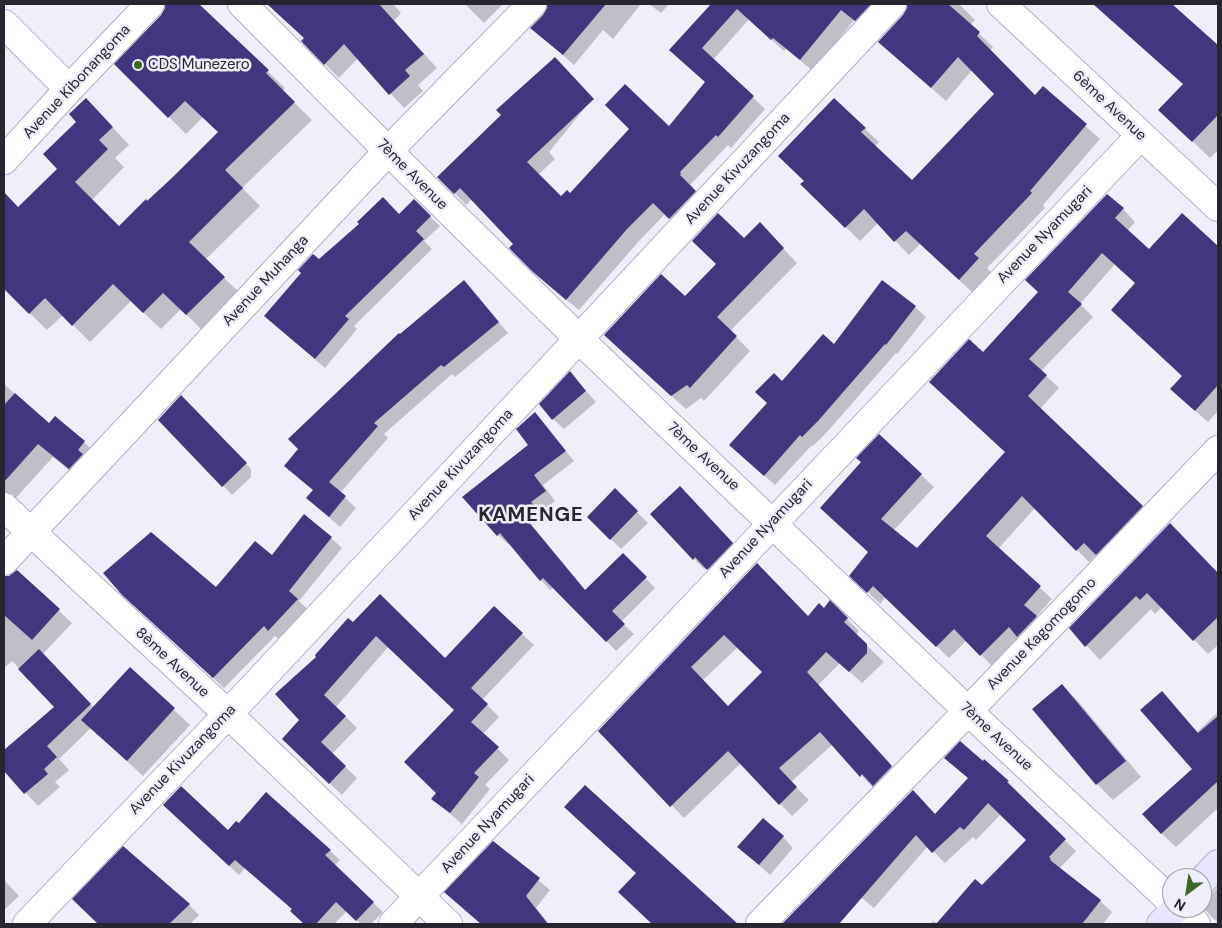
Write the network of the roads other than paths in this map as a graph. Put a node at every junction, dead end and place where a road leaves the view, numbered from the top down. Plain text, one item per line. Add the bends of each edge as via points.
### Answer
1 (150, 4) edge
2 (242, 4) edge
3 (532, 4) edge
4 (892, 4) edge
5 (1001, 4) edge
6 (4, 24) edge
7 (69, 89) junction
8 (1141, 135) junction
9 (388, 151) junction
10 (4, 160) edge
11 (1218, 207) edge
12 (579, 340) junction
13 (1218, 450) edge
14 (4, 507) edge
15 (772, 522) junction
16 (30, 532) junction
17 (4, 561) edge
18 (968, 711) junction
19 (228, 714) junction
20 (1162, 893) edge
21 (419, 897) junction
22 (27, 924) edge
23 (393, 924) edge
24 (448, 924) edge
25 (760, 924) edge

1 - 7 street, Avenue Kibonangoma
2 - 9 street, 7ème Avenue
3 - 9 street, Avenue Muhanga
4 - 12 street, Avenue Kivuzangoma
5 - 8 street, 6ème Avenue
6 - 7 street
7 - 10 street, Avenue Kibonangoma
8 - 11 street, 6ème Avenue
8 - 15 street, Avenue Nyamugari
9 - 12 street, 7ème Avenue
9 - 16 street, Avenue Muhanga
12 - 15 street, 7ème Avenue
12 - 19 street, Avenue Kivuzangoma
13 - 18 street, Avenue Kagomogomo
14 - 16 street, 8ème Avenue
15 - 18 street, 7ème Avenue
15 - 21 street, Avenue Nyamugari
16 - 17 street, Avenue Muhanga
16 - 19 street, 8ème Avenue
18 - 20 street, 7ème Avenue
18 - 25 street, Avenue Kagomogomo
19 - 21 street, 8ème Avenue
19 - 22 street, Avenue Kivuzangoma
21 - 23 street, Avenue Nyamugari
21 - 24 street, 8ème Avenue

